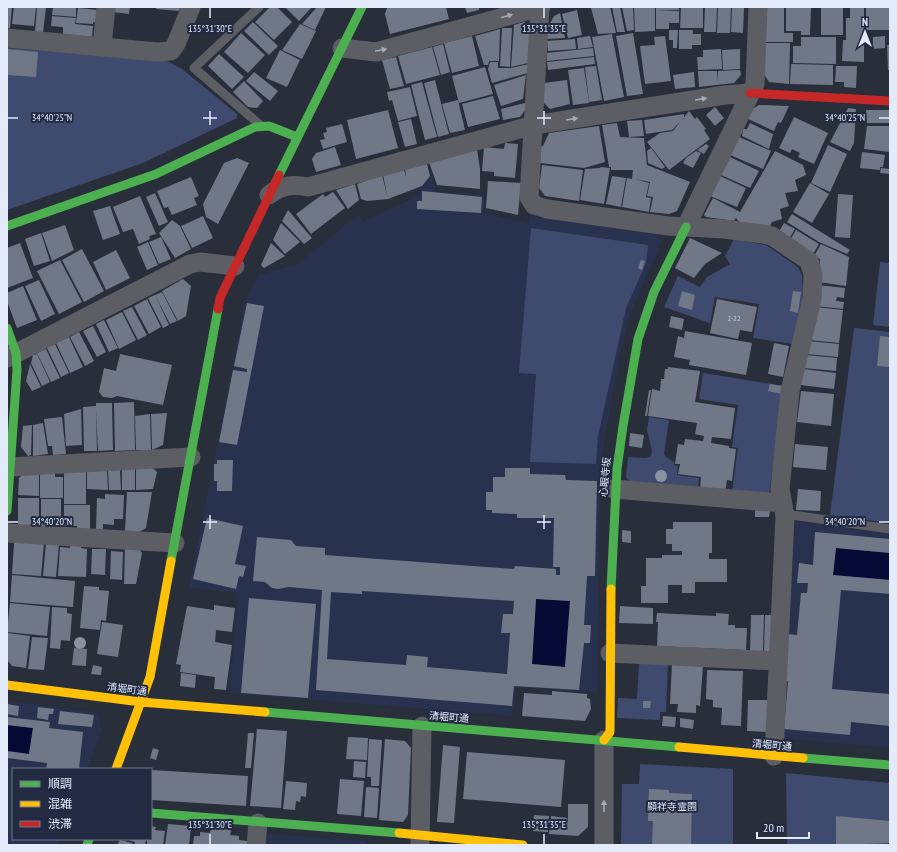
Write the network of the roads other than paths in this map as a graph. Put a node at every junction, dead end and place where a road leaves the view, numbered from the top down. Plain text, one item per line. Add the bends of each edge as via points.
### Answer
1 (106, 7) edge
2 (191, 7) edge
3 (259, 7) edge
4 (362, 7) edge
5 (540, 7) edge
6 (758, 7) edge
7 (7, 38) edge
8 (102, 46) junction
9 (342, 48) junction
10 (750, 93) junction
11 (890, 101) edge
12 (534, 125) junction
13 (260, 126) junction
14 (297, 137) junction
15 (269, 195) junction
16 (7, 226) edge
17 (686, 227) junction
18 (235, 266) junction
19 (7, 328) edge
20 (12, 355) edge
21 (191, 457) junction
22 (10, 467) junction
23 (614, 489) junction
24 (783, 508) junction
25 (7, 511) edge
26 (890, 529) edge
27 (7, 533) edge
28 (175, 543) junction
29 (610, 653) junction
30 (777, 661) junction
31 (7, 685) edge
32 (141, 702) junction
33 (422, 726) junction
34 (604, 740) junction
35 (774, 756) junction
36 (890, 765) edge
37 (116, 768) edge
38 (152, 813) edge
39 (258, 823) junction
40 (420, 840) edge
41 (256, 845) edge
42 (523, 845) edge
43 (604, 845) edge

1 - 8 street
2 - 8 street via 171,51 151,52
3 - 13 lane via 194,68
4 - 9 street
9 -> 5 street via 376,52
5 - 12 street
6 - 10 street via 755,84
7 - 8 street
9 - 14 street
10 - 11 street
12 -> 10 street
10 - 17 street
12 - 15 street via 308,187 293,184 278,188
12 - 17 street via 529,197 534,205 615,219
13 - 14 street via 269,126
13 - 16 street via 156,174
14 - 15 street
15 - 18 street
17 - 23 street, 心眼寺坂 via 644,316 622,426
17 - 24 street via 772,236 809,260 812,266 812,299 790,391 780,490
18 - 20 street via 200,262 190,264
18 - 21 street via 220,298
19 - 20 street
20 - 22 street via 17,370
21 - 22 street
21 - 28 street
22 - 25 street
23 - 24 street
23 - 29 street, 心眼寺坂
24 - 26 lane
24 - 30 street
27 - 28 street
28 - 32 street via 150,676
29 - 30 street
29 - 34 street, 心眼寺坂 via 610,732
30 - 35 street
31 - 32 street, 清堀町通
32 - 33 street, 清堀町通
32 - 37 street
33 - 34 street, 清堀町通
33 - 40 street
34 - 35 street, 清堀町通
43 -> 34 street
35 - 36 street, 清堀町通
38 - 39 street
39 - 40 street
39 - 41 street
40 - 42 street

